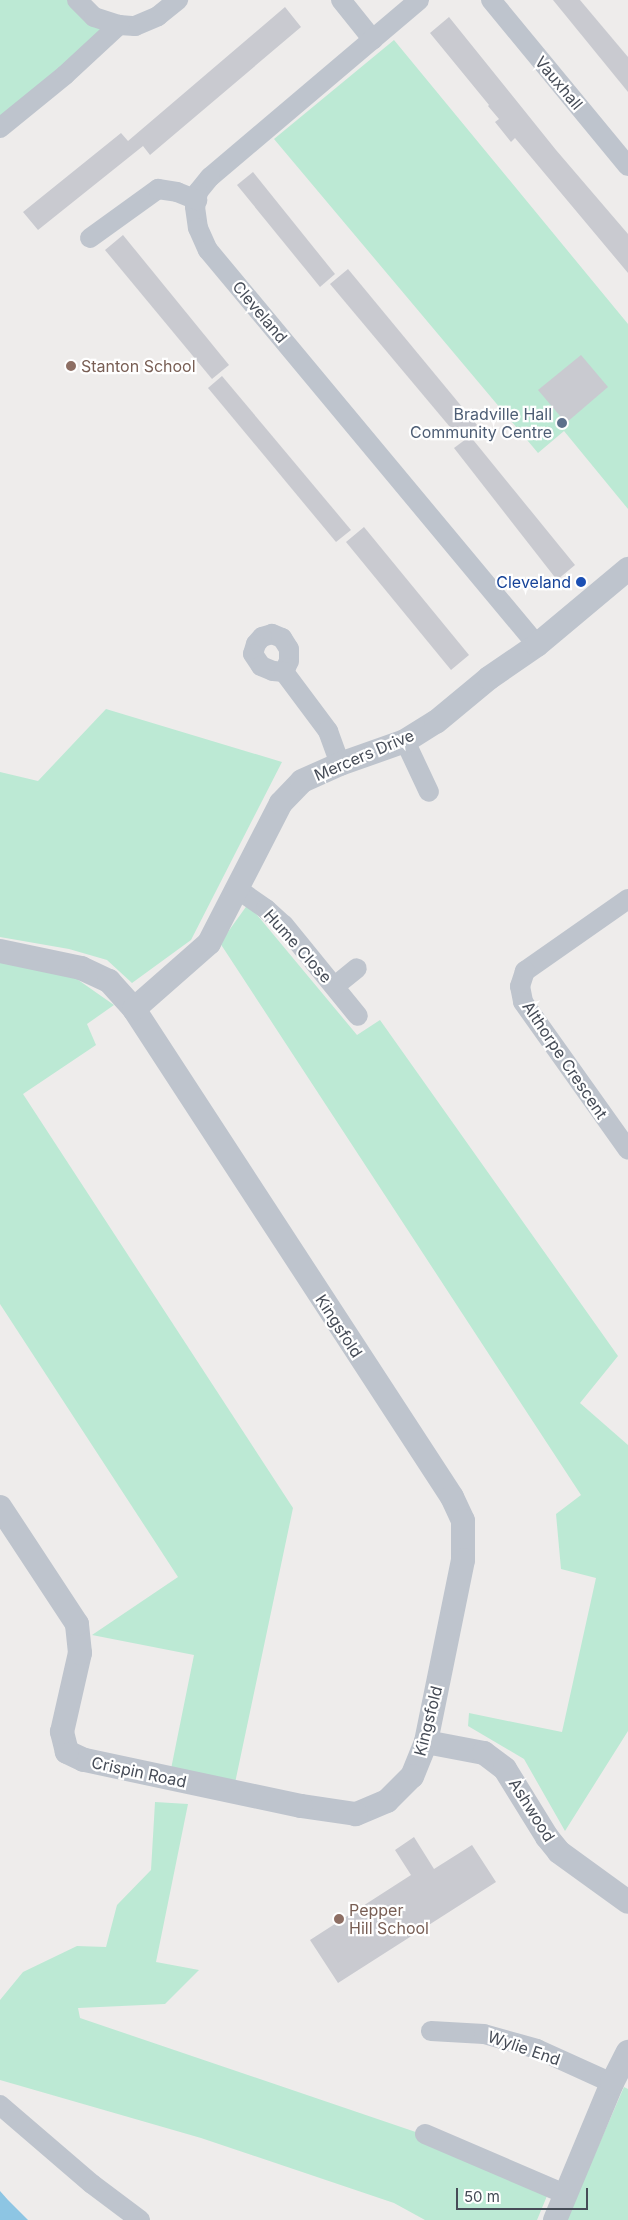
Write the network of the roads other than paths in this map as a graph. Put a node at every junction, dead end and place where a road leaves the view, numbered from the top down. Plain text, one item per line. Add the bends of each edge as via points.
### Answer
1 (77, 0) edge
2 (178, 0) edge
3 (341, 0) edge
4 (419, 0) edge
5 (491, 0) edge
6 (119, 25) junction
7 (373, 40) junction
8 (0, 128) edge
9 (628, 166) edge
10 (197, 200) junction
11 (90, 238) dead end
12 (628, 569) edge
13 (537, 645) junction
14 (284, 672) dead end
15 (405, 741) junction
16 (340, 764) junction
17 (429, 792) dead end
18 (236, 888) junction
19 (628, 899) edge
20 (0, 951) edge
21 (357, 968) dead end
22 (335, 986) junction
23 (134, 1009) junction
24 (358, 1016) dead end
25 (628, 1150) edge
26 (0, 1507) edge
27 (426, 1742) junction
28 (387, 1802) joint
29 (628, 1902) edge
30 (431, 2031) dead end
31 (628, 2052) edge
32 (612, 2083) junction
33 (0, 2105) edge
34 (425, 2134) dead end
35 (559, 2208) edge
36 (140, 2220) edge

1 - 6 street via 94,17
2 - 6 street via 146,22 135,26
3 - 7 street
4 - 7 street, Cleveland
5 - 9 street, Vauxhall
6 - 8 street via 72,69
7 - 10 street, Cleveland via 210,177 198,192
10 - 11 street via 158,189
10 - 13 street, Cleveland via 198,228 208,250
12 - 13 street, Mercers Drive
13 - 15 street, Mercers Drive via 489,678 436,722
14 - 16 street via 328,731
15 - 16 street, Mercers Drive
15 - 17 street
16 - 18 street, Mercers Drive via 302,782 281,803
18 - 22 street, Hume Close via 284,925
18 - 23 street, Mercers Drive via 209,943
19 - 25 street, Althorpe Crescent via 525,971 520,986 523,1002
20 - 23 street, Kingsfold via 81,968 109,981
21 - 22 street, Hume Close
22 - 24 street, Hume Close
23 - 27 street, Kingsfold via 452,1497 462,1521 463,1560
26 - 28 street, Crispin Road via 77,1624 80,1652 62,1732 67,1752 84,1760 310,1807 356,1814
27 - 28 street, Kingsfold via 412,1776
27 - 29 street, Ashwood via 484,1754 505,1769 559,1852
30 - 32 street, Wylie End via 484,2034 511,2041 537,2049
31 - 32 street
32 - 35 street
33 - 36 street via 92,2184
34 - 35 street

